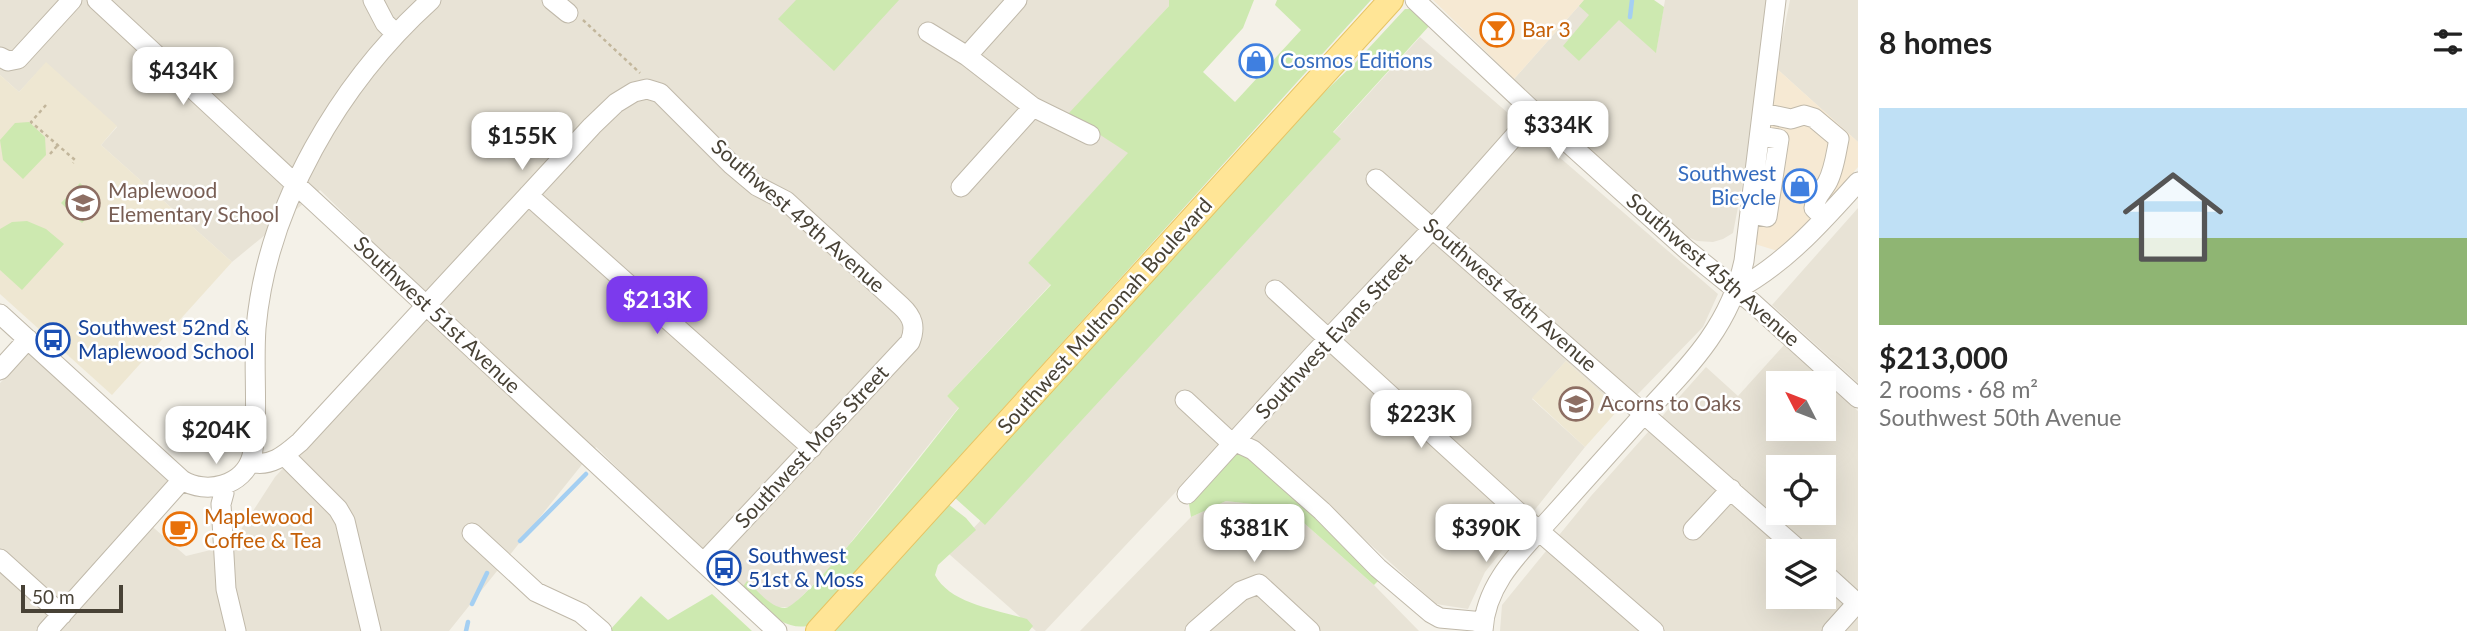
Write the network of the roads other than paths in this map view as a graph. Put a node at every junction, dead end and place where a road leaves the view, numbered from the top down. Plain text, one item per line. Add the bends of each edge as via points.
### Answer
1 (72, 0) edge
2 (97, 0) edge
3 (373, 0) edge
4 (431, 0) edge
5 (552, 0) edge
6 (1017, 0) edge
7 (1391, 0) edge
8 (1415, 0) edge
9 (1776, 0) edge
10 (568, 13) road end
11 (928, 32) dead end
12 (396, 34) junction
13 (967, 55) junction
14 (6, 59) edge
15 (1033, 107) junction
16 (1535, 113) junction
17 (1763, 113) junction
18 (1090, 135) dead end
19 (1376, 179) dead end
20 (1858, 182) edge
21 (296, 184) junction
22 (961, 187) dead end
23 (528, 195) junction
24 (1824, 218) junction
25 (1434, 228) junction
26 (1275, 290) dead end
27 (1736, 290) junction
28 (427, 306) junction
29 (0, 314) edge
30 (915, 329) joint
31 (1330, 339) junction
32 (28, 340) junction
33 (0, 370) edge
34 (1858, 398) edge
35 (1185, 400) dead end
36 (1645, 413) junction
37 (1237, 441) junction
38 (812, 448) junction
39 (284, 455) junction
40 (250, 462) junction
41 (182, 480) junction
42 (223, 489) junction
43 (1731, 489) junction
44 (1187, 494) dead end
45 (1693, 530) dead end
46 (1539, 531) junction
47 (472, 533) dead end
48 (1787, 539) edge
49 (0, 559) edge
50 (704, 562) junction
51 (1836, 584) edge
52 (1858, 603) edge
53 (62, 615) junction
54 (1483, 626) edge
55 (47, 631) edge
56 (236, 631) edge
57 (370, 631) edge
58 (602, 631) edge
59 (777, 631) edge
60 (818, 631) edge
61 (1195, 631) edge
62 (1310, 631) edge
63 (1654, 631) edge
64 (1832, 631) edge

1 - 14 street via 18,59
2 - 21 street, Southwest 51st Avenue
3 - 12 street
4 - 12 street
5 - 10 street
6 - 13 street
7 - 60 main road, Southwest Multnomah Boulevard
8 - 16 street, Southwest 45th Avenue
9 - 17 street
11 - 13 street
12 - 21 street via 331,116
13 - 15 street
15 - 18 street
15 - 22 street
16 - 25 street, Southwest Evans Street
16 - 27 street, Southwest 45th Avenue
17 - 24 street via 1814,118 1839,139 1831,174 1815,199 1814,208
17 - 27 street via 1744,261
19 - 25 street, Southwest 46th Avenue
20 - 24 street
21 - 28 street, Southwest 51st Avenue
21 - 40 street via 272,253 259,310
23 - 28 street
23 - 30 street, Southwest 49th Avenue via 617,103 634,92 660,93 732,164 757,186 786,201 909,313
23 - 38 street
24 - 27 street via 1781,261
25 - 31 street, Southwest Evans Street
25 - 36 street, Southwest 46th Avenue
26 - 31 street
27 - 34 street, Southwest 45th Avenue
27 - 36 street via 1712,338
28 - 39 street
28 - 50 street, Southwest 51st Avenue
29 - 32 street
30 - 38 street, Southwest Moss Street via 910,342
31 - 37 street, Southwest Evans Street
31 - 46 street
32 - 33 street
32 - 41 street
35 - 37 street via 1225,437
36 - 43 street, Southwest 46th Avenue
36 - 46 street
37 - 44 street, Southwest Evans Street
37 - 54 street via 1322,511 1431,613
38 - 50 street, Southwest Moss Street
39 - 40 street via 268,463
39 - 57 street via 345,521
40 - 42 street
41 - 42 street via 197,488
41 - 53 street
42 - 56 street via 226,589
43 - 45 street
43 - 48 street, Southwest 46th Avenue
46 - 54 street via 1494,588
46 - 63 street
47 - 58 street via 536,592 581,613
49 - 53 street
50 - 59 street, Southwest 51st Avenue
51 - 52 street
52 - 64 street
53 - 55 street
61 - 62 street via 1241,591 1259,584

